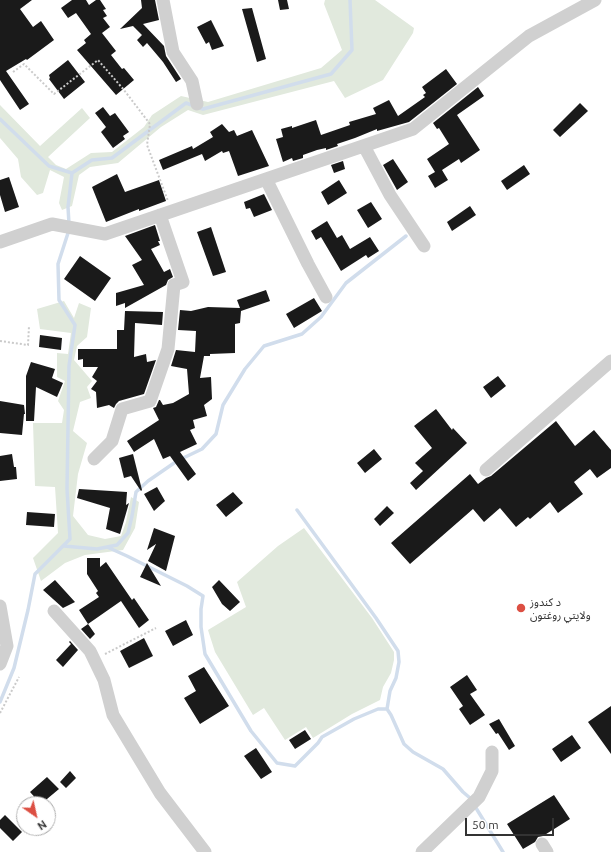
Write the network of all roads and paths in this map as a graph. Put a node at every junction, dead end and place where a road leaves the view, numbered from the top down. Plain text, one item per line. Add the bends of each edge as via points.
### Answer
1 (163, 0) edge
2 (595, 0) edge
3 (13, 72) dead end
4 (197, 104) dead end
5 (364, 146) junction
6 (266, 179) junction
7 (166, 213) junction
8 (0, 242) edge
9 (424, 246) dead end
10 (326, 297) dead end
11 (29, 326) dead end
12 (0, 341) edge
13 (611, 361) edge
14 (94, 459) dead end
15 (486, 470) dead end
16 (0, 606) edge
17 (54, 610) dead end
18 (156, 628) dead end
19 (94, 660) junction
20 (0, 664) edge
21 (19, 677) dead end
22 (0, 713) edge
23 (492, 752) dead end
24 (206, 852) edge
25 (422, 852) edge

1 - 4 street via 173,52 192,81
2 - 5 street via 528,36 413,129
3 - 7 path via 24,64 54,94 98,60 150,124 147,144
5 - 6 street
5 - 9 street via 390,195
6 - 7 street
6 - 10 street
7 - 8 street via 105,234 52,224
7 - 14 street via 183,282 174,285 168,349 150,401 122,409 112,441
11 - 12 path via 28,345
13 - 15 street
16 - 20 street via 7,646
17 - 19 street via 90,651
18 - 19 path
19 - 24 street via 104,680 113,715 160,793
21 - 22 path
23 - 25 street via 492,771 479,797

